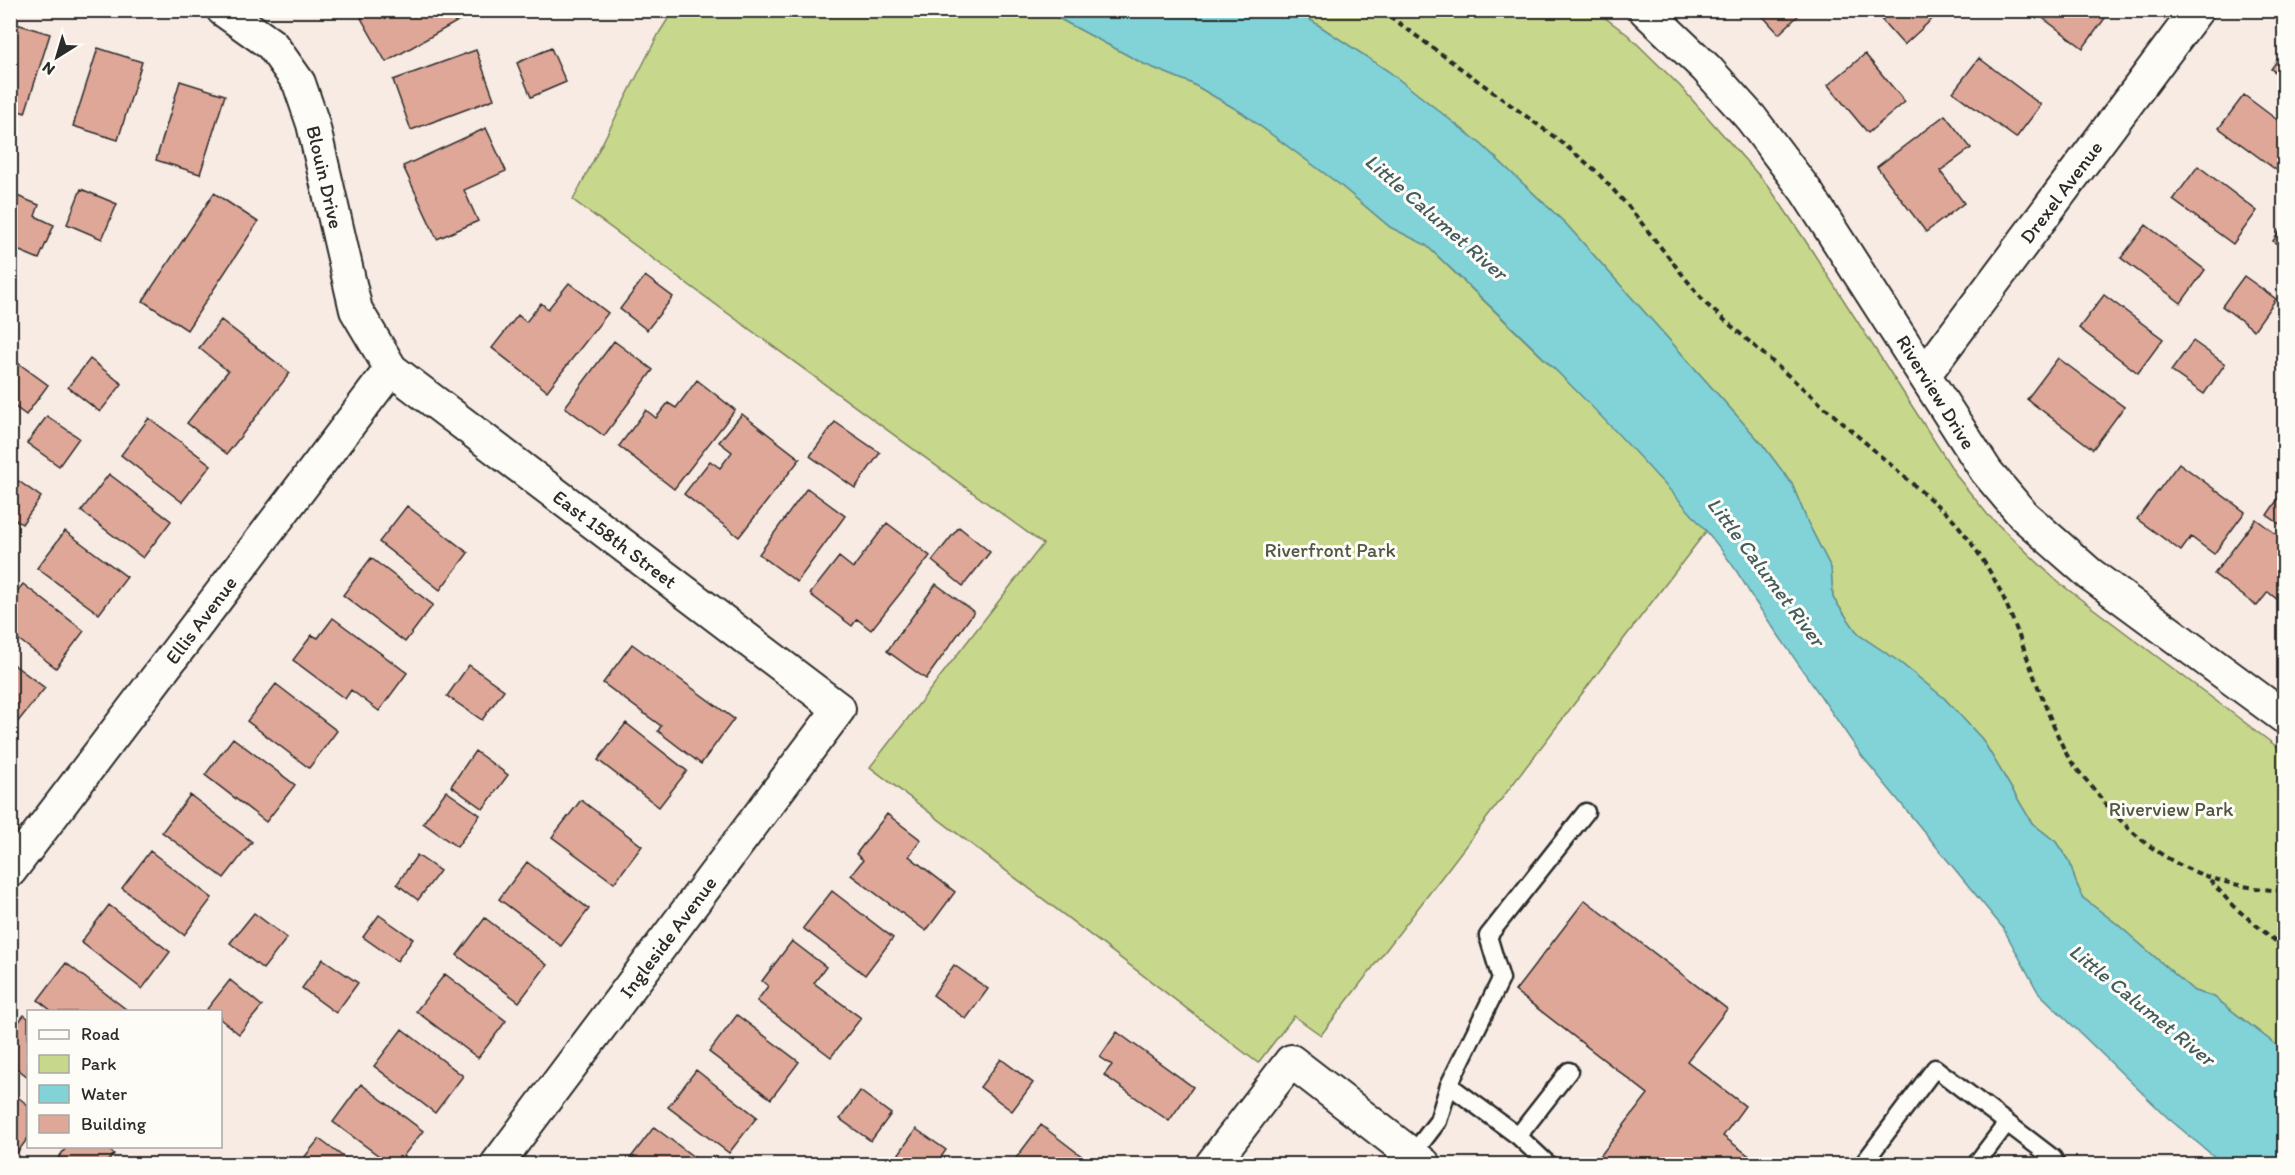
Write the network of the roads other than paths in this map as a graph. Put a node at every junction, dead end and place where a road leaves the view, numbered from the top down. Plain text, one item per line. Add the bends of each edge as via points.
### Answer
1 (223, 10) edge
2 (1645, 10) edge
3 (2197, 10) edge
4 (391, 369) junction
5 (1925, 374) junction
6 (839, 709) joint
7 (2284, 717) edge
8 (1586, 812) dead end
9 (10, 871) edge
10 (1569, 1071) dead end
11 (1449, 1085) junction
12 (2007, 1123) junction
13 (1518, 1136) junction
14 (1418, 1160) edge
15 (497, 1164) edge
16 (1212, 1164) edge
17 (1548, 1164) edge
18 (1863, 1164) edge
19 (1976, 1164) edge
20 (2056, 1164) edge

1 - 4 street, Blouin Drive via 272,45 299,83 314,124 356,310
2 - 5 street, Riverview Drive via 1751,118 1806,191
3 - 5 street, Drexel Avenue
4 - 6 street, East 158th Street
4 - 9 street, Ellis Avenue
5 - 7 street, Riverview Drive via 1986,471 2024,516 2090,574
6 - 15 street, Ingleside Avenue
8 - 11 lane via 1488,936 1502,979
10 - 13 lane
11 - 13 lane
11 - 14 lane via 1438,1121
12 - 18 lane via 1935,1068
12 - 19 lane
12 - 20 lane
13 - 17 lane
14 - 16 street via 1291,1061

